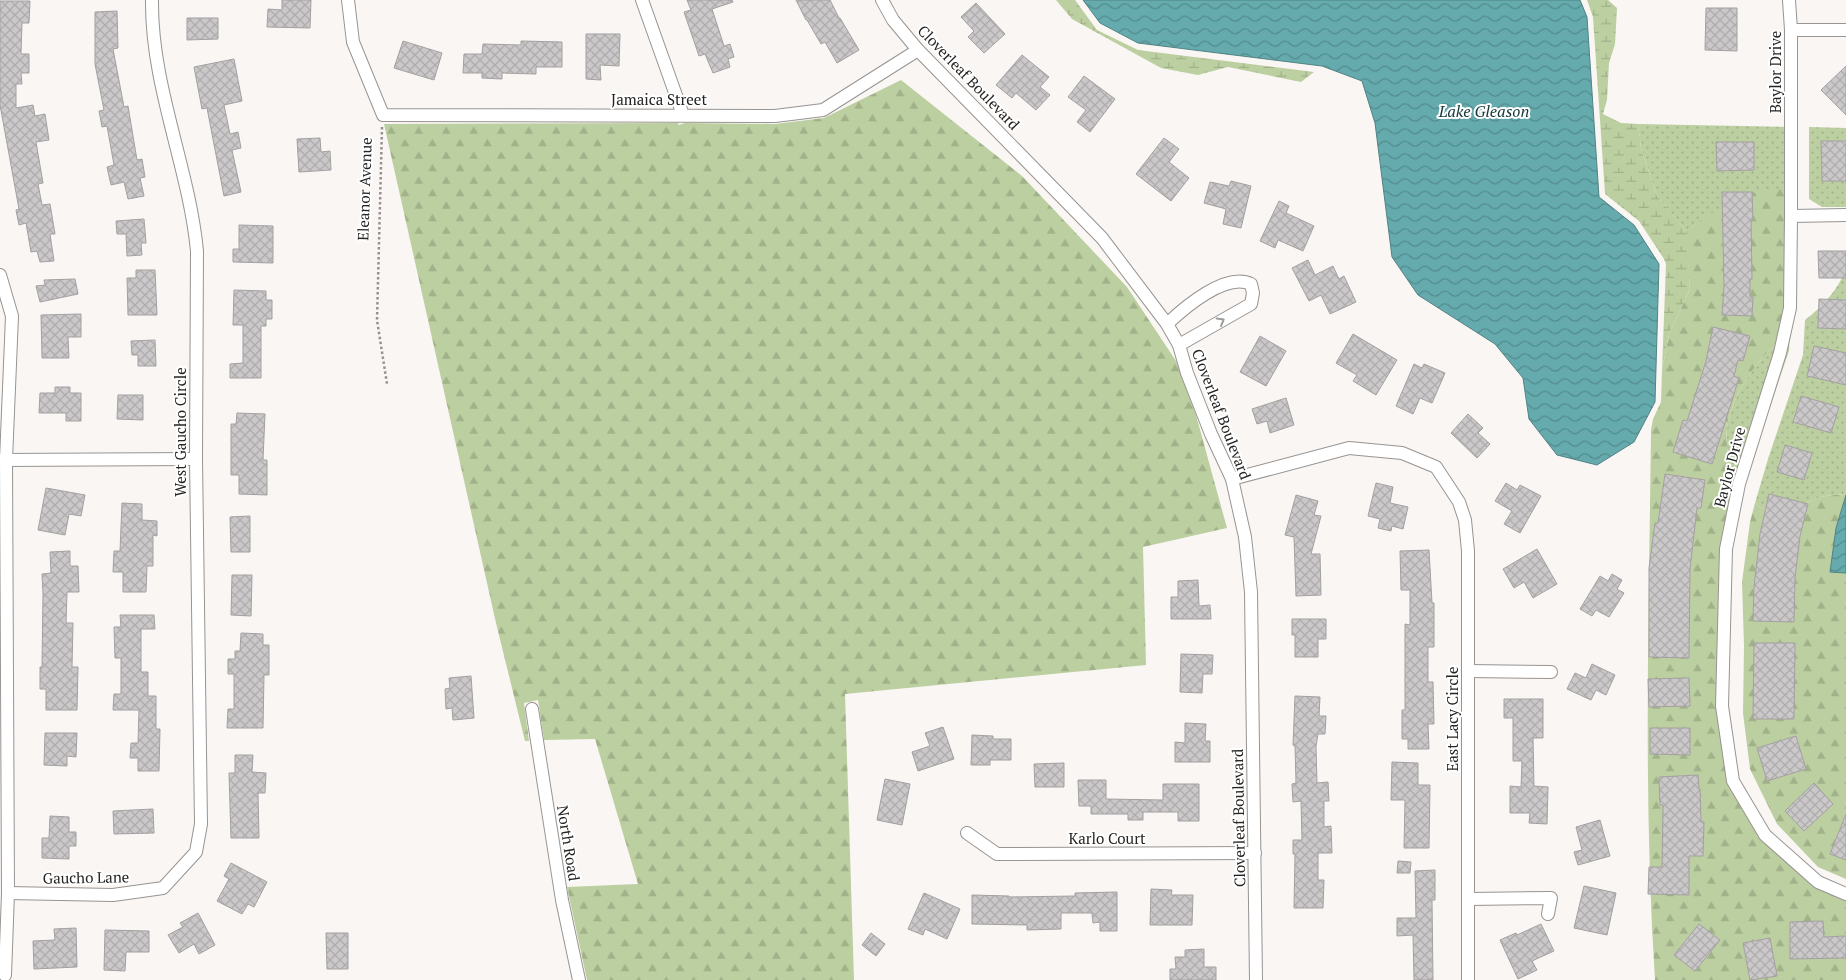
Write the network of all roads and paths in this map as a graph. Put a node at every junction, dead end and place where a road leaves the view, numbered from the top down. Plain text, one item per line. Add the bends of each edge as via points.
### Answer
1 (152, 0) edge
2 (348, 0) edge
3 (642, 0) edge
4 (882, 0) edge
5 (1789, 0) edge
6 (1791, 30) junction
7 (1846, 30) edge
8 (918, 50) junction
9 (383, 115) junction
10 (683, 115) junction
11 (1846, 215) edge
12 (1792, 216) junction
13 (0, 275) edge
14 (1167, 324) junction
15 (1179, 345) junction
16 (387, 384) dead end
17 (196, 459) junction
18 (3, 460) edge
19 (1232, 479) junction
20 (1468, 671) junction
21 (1550, 672) dead end
22 (532, 709) dead end
23 (967, 833) dead end
24 (1254, 852) junction
25 (185, 865) joint
26 (8, 894) junction
27 (1846, 894) edge
28 (1468, 899) junction
29 (1548, 914) dead end
30 (5, 975) dead end
31 (579, 980) edge
32 (1256, 980) edge
33 (1468, 980) edge

1 - 17 street, West Gaucho Circle via 158,67 194,219 198,252
2 - 9 street via 353,42
3 - 10 street
4 - 8 street, Cloverleaf Boulevard via 892,20
5 - 6 street, Baylor Drive
6 - 7 street
6 - 12 street, Baylor Drive
8 - 10 street, Jamaica Street via 823,110 775,116
8 - 14 street, Cloverleaf Boulevard via 1102,238
9 - 10 street, Jamaica Street
9 - 16 path, Eleanor Avenue via 377,320
11 - 12 street
12 - 27 street, Baylor Drive via 1790,308 1780,353 1739,484 1726,549 1722,706 1733,781 1765,835 1818,882
13 - 18 street via 12,316
14 - 15 street, Cloverleaf Boulevard
15 -> 14 street via 1251,304 1251,284 1243,280 1221,285
15 - 19 street, Cloverleaf Boulevard via 1211,434
17 - 18 street
17 - 25 street, West Gaucho Circle via 201,824 196,852
18 - 26 street
19 - 20 street, East Lacy Circle via 1348,448 1402,453 1436,467 1459,502 1465,520
19 - 24 street, Cloverleaf Boulevard via 1245,538 1251,592
20 - 21 street
20 - 28 street, East Lacy Circle
22 - 31 street, North Road via 562,900
23 - 24 street, Karlo Court via 997,854
24 - 32 street, Cloverleaf Boulevard
25 - 26 street, Gaucho Lane via 162,888 113,895
26 - 30 street
28 - 29 street via 1550,898
28 - 33 street, East Lacy Circle

